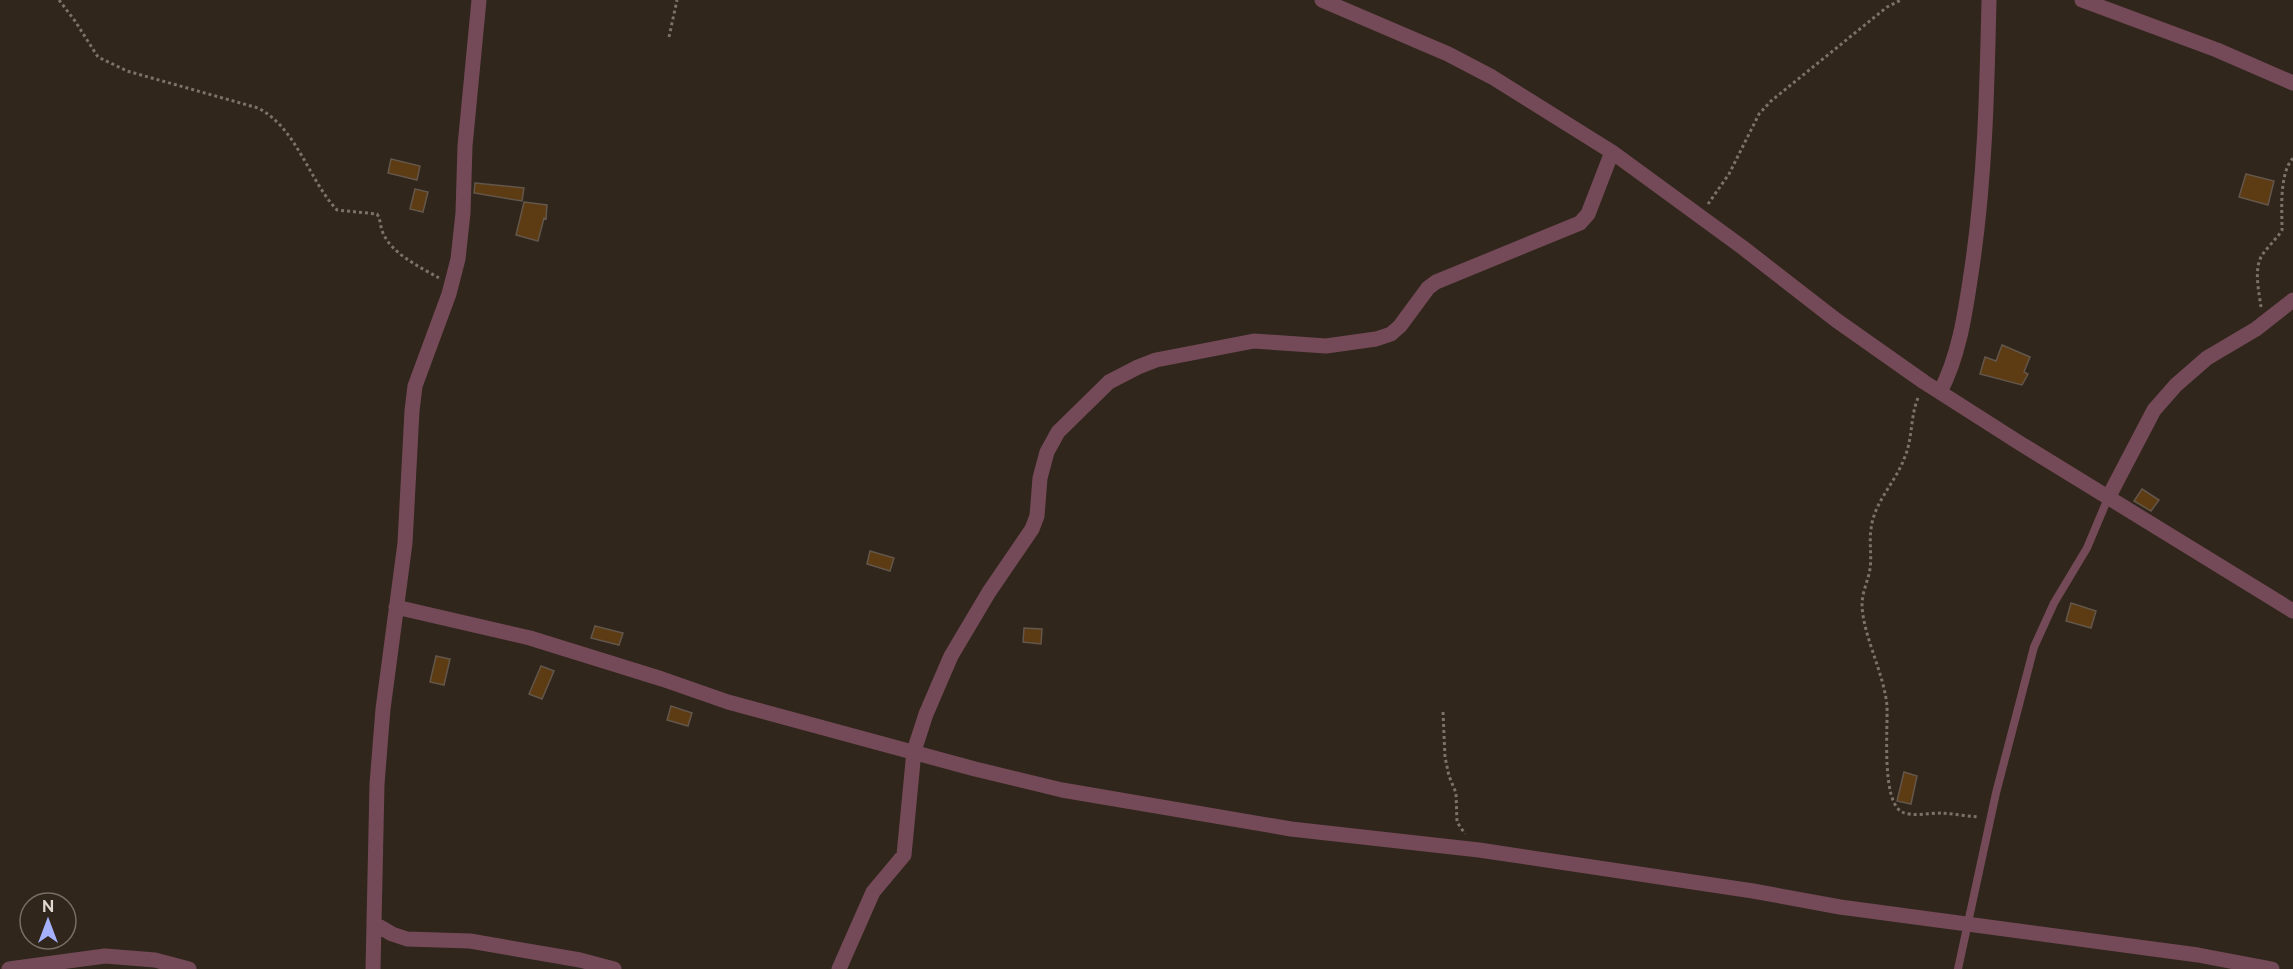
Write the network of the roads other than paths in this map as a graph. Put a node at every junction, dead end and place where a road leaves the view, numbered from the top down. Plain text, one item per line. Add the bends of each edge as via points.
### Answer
1 (479, 0) edge
2 (1322, 0) edge
3 (1989, 0) edge
4 (2082, 0) edge
5 (2293, 83) edge
6 (1612, 152) junction
7 (2293, 300) edge
8 (1940, 392) junction
9 (2108, 498) junction
10 (396, 607) junction
11 (2293, 611) edge
12 (914, 751) junction
13 (375, 924) junction
14 (1968, 924) junction
15 (9, 969) edge
16 (189, 969) edge
17 (373, 969) edge
18 (614, 969) edge
19 (838, 969) edge
20 (1958, 969) edge
21 (2272, 969) edge

1 - 10 street via 458,259 415,386 405,543
2 - 6 street via 1492,77
3 - 8 street via 1980,212 1952,370
4 - 5 street
6 - 8 street via 1836,320
6 - 12 street via 1588,214 1580,223 1436,282 1390,334 1326,346 1254,341 1156,360 1110,382 1058,432 1047,452 1032,530 951,656
7 - 9 street via 2207,358 2176,385 2154,410
8 - 9 street
9 - 11 street
9 - 14 lane via 2087,548 2054,603 2034,647 1990,818
10 - 12 street via 530,638 728,702
10 - 13 street via 377,784
12 - 14 street via 975,769 1095,795 1291,829 1477,849
12 - 19 street via 904,855 873,892
13 - 17 street
13 - 18 street via 406,939 470,941
14 - 20 lane
14 - 21 street via 2199,955
15 - 16 street via 105,956 155,960

